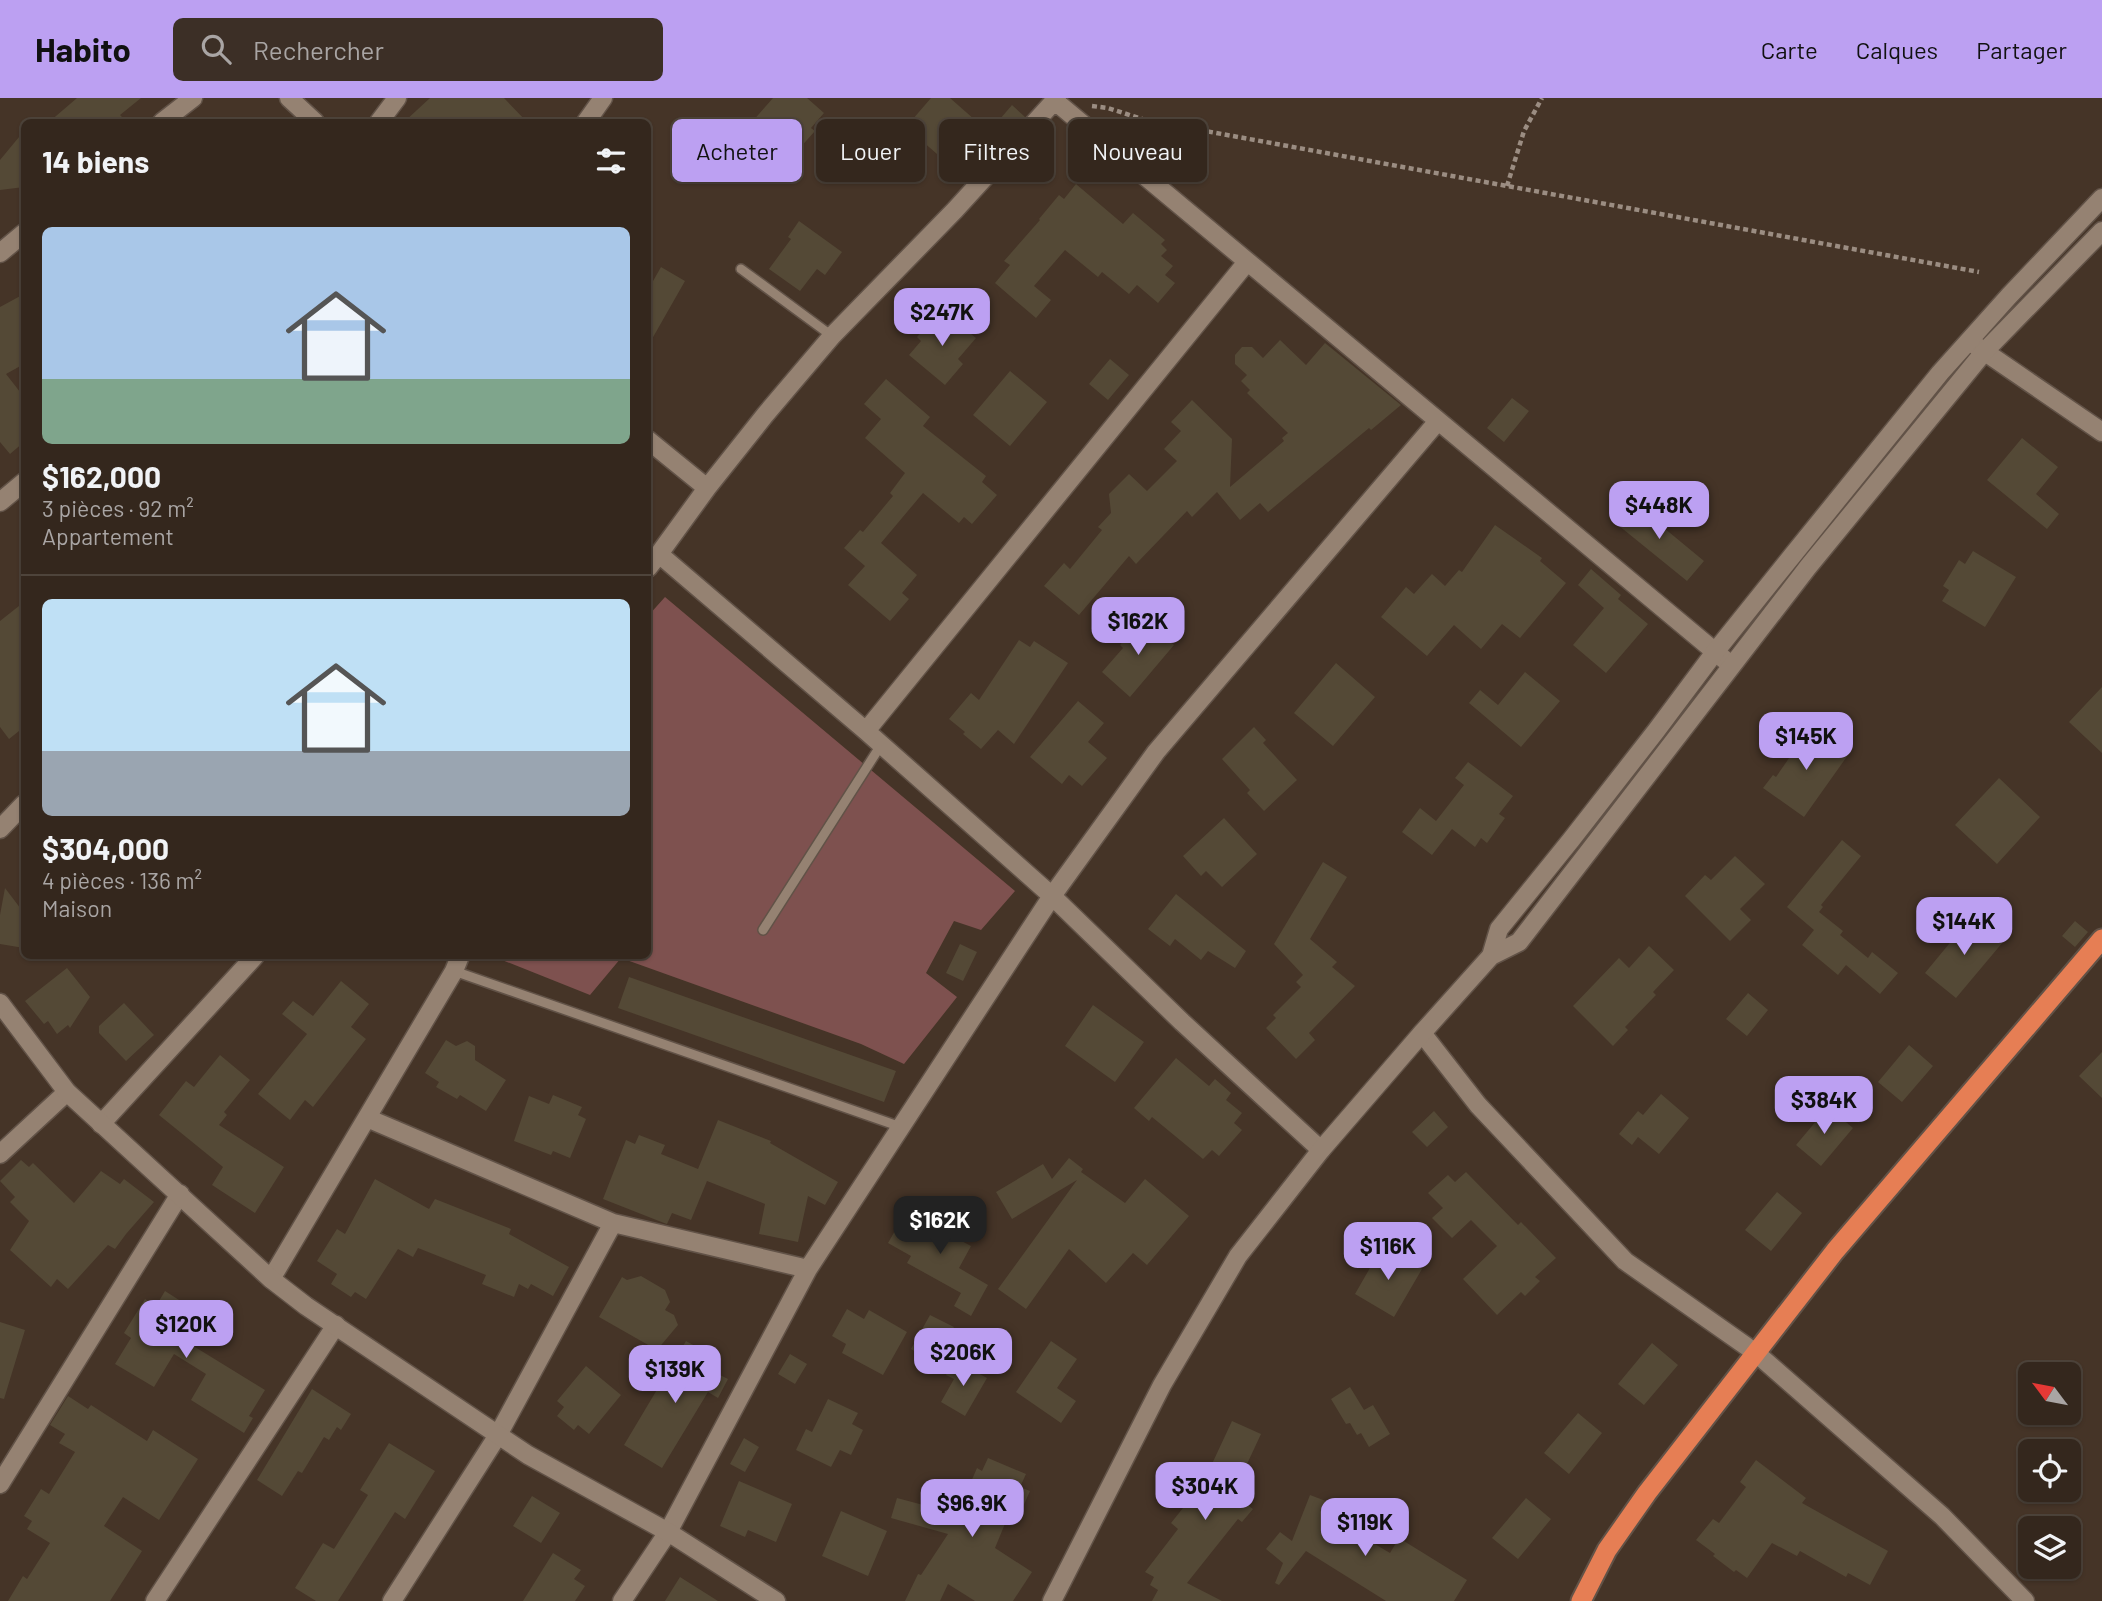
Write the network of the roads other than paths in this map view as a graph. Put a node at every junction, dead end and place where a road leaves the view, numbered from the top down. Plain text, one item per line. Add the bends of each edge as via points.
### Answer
1 (193, 98) edge
2 (289, 98) edge
3 (397, 98) edge
4 (603, 98) edge
5 (1056, 100) edge
6 (166, 119) edge
7 (312, 119) edge
8 (381, 119) edge
9 (588, 119) edge
10 (2102, 198) edge
11 (2102, 231) edge
12 (21, 236) edge
13 (0, 253) edge
14 (1247, 262) junction
15 (741, 270) dead end
16 (832, 337) junction
17 (1969, 341) junction
18 (1984, 352) junction
19 (1438, 421) junction
20 (2102, 432) edge
21 (651, 442) edge
22 (21, 484) edge
23 (706, 488) junction
24 (0, 502) edge
25 (653, 561) edge
26 (1715, 652) junction
27 (1731, 665) junction
28 (1656, 731) junction
29 (866, 732) junction
30 (1674, 741) junction
31 (881, 745) junction
32 (21, 807) edge
33 (0, 829) edge
34 (1571, 840) junction
35 (1588, 852) junction
36 (1052, 896) junction
37 (763, 930) dead end
38 (2102, 939) edge
39 (1491, 956) junction
40 (252, 959) edge
41 (457, 963) edge
42 (0, 1003) edge
43 (1422, 1033) junction
44 (67, 1091) junction
45 (367, 1118) junction
46 (101, 1124) junction
47 (901, 1127) junction
48 (1321, 1150) junction
49 (0, 1154) edge
50 (180, 1194) junction
51 (613, 1223) junction
52 (808, 1269) junction
53 (271, 1279) junction
54 (336, 1325) junction
55 (1756, 1353) junction
56 (498, 1435) junction
57 (0, 1484) edge
58 (668, 1532) junction
59 (155, 1601) edge
60 (392, 1601) edge
61 (622, 1601) edge
62 (776, 1601) edge
63 (1052, 1601) edge
64 (1581, 1601) edge
65 (2025, 1601) edge

1 - 6 street
2 - 7 street
3 - 8 street
4 - 9 street
5 - 14 street
5 - 16 street
10 - 17 street
11 - 18 street
12 - 13 street
14 - 19 street
14 - 29 street
15 - 16 lane
16 - 23 street
17 - 18 street
17 - 26 street
18 - 20 street
18 - 27 street
19 - 26 street
19 - 36 street via 1156,752
21 - 23 street
22 - 24 street
23 - 25 street
25 - 29 street
26 - 27 street
26 - 28 street
27 - 30 street
28 - 30 street
28 - 34 street
29 - 31 street
30 - 35 street
31 - 36 street
31 - 37 lane
32 - 33 street
34 - 35 street
34 - 39 street via 1499,929
35 - 39 street via 1519,942
36 - 47 street
36 - 48 street
38 - 55 highway via 1835,1251
39 - 43 street
40 - 46 street
41 - 45 street
41 - 47 lane
42 - 44 street
43 - 48 street
43 - 55 street via 1478,1105 1625,1261
44 - 46 street
44 - 49 street
45 - 51 street
45 - 53 street
46 - 50 street
47 - 52 street
48 - 63 street via 1238,1256 1162,1385
50 - 53 street
50 - 57 street
51 - 52 street
51 - 56 street
52 - 58 street
53 - 54 street
54 - 56 street
54 - 59 street
55 - 64 highway via 1647,1493 1607,1550
55 - 65 street via 1941,1516
56 - 58 street
56 - 60 street
58 - 61 street
58 - 62 street

